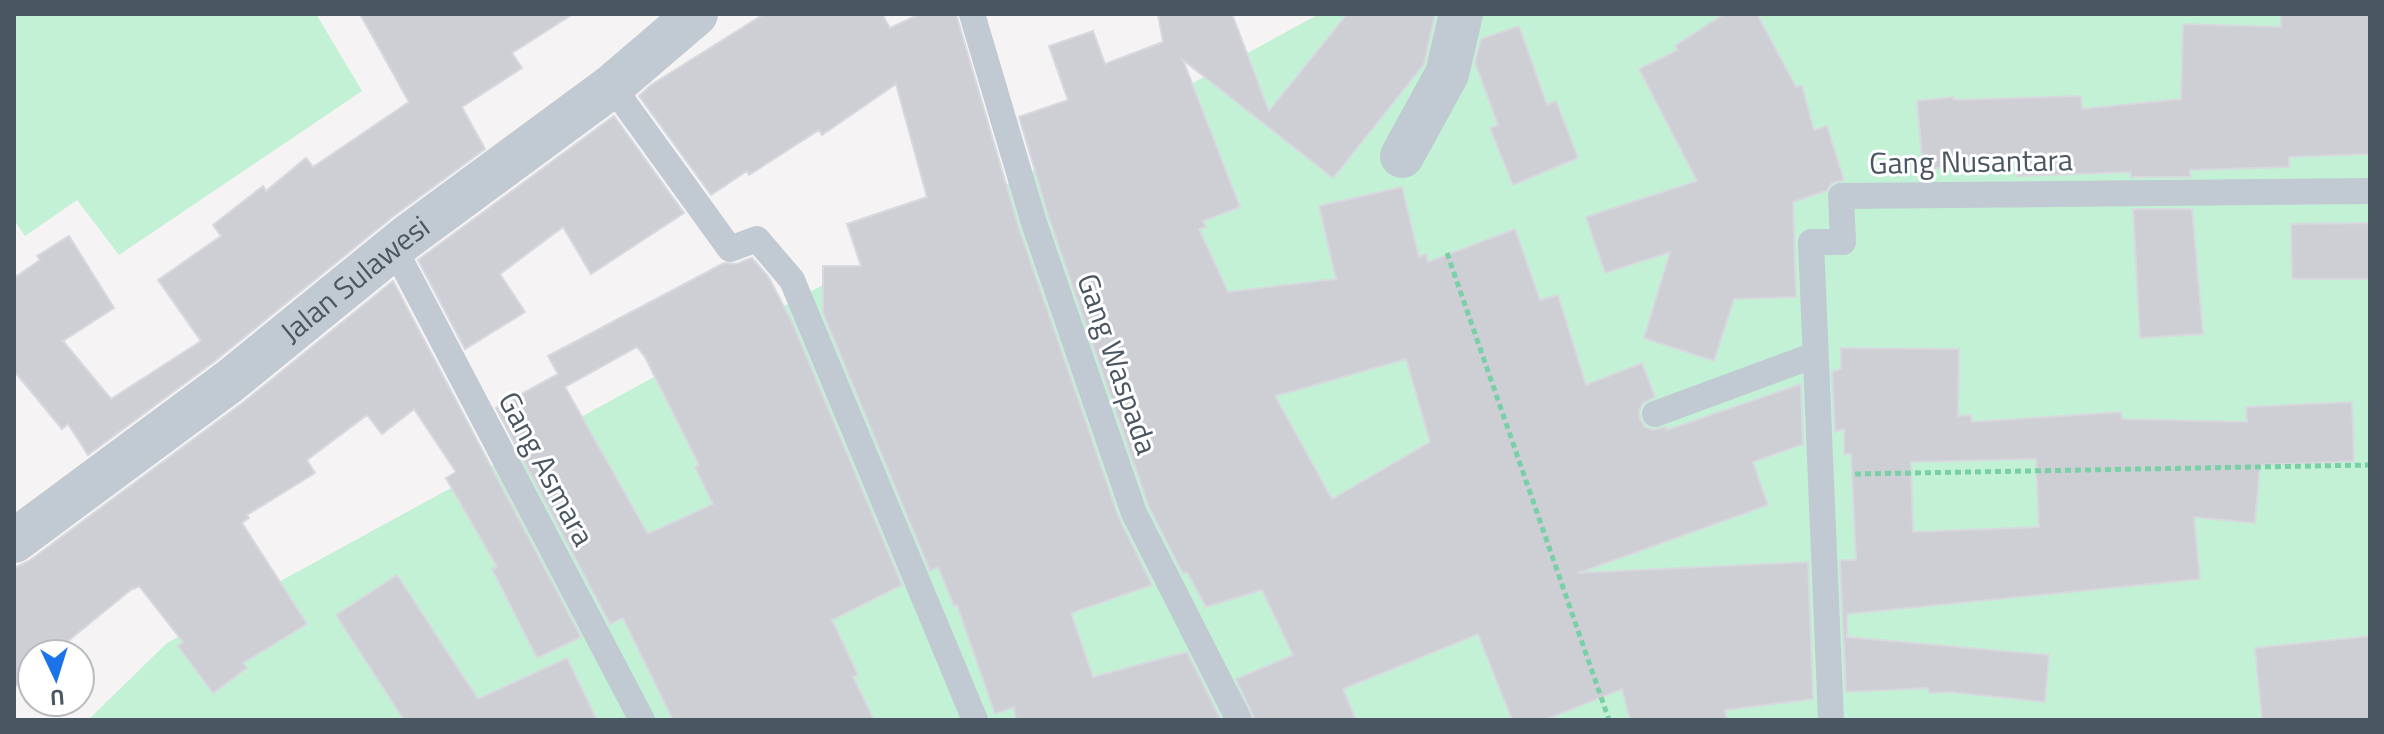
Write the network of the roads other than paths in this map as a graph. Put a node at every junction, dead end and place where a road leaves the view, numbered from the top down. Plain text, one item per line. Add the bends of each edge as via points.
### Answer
1 (696, 14) edge
2 (972, 14) edge
3 (1461, 14) edge
4 (612, 86) junction
5 (1402, 156) dead end
6 (2370, 191) edge
7 (394, 248) junction
8 (1815, 355) junction
9 (1655, 414) dead end
10 (14, 541) edge
11 (642, 720) edge
12 (975, 720) edge
13 (1239, 720) edge
14 (1831, 720) edge

1 - 4 street, Jalan Sulawesi
2 - 13 lane, Gang Waspada via 1034,223 1134,513
3 - 5 street via 1447,74
4 - 7 street, Jalan Sulawesi
4 - 12 lane via 730,249 757,239 792,280
6 - 8 lane, Gang Nusantara via 1841,196 1843,242 1811,242
7 - 10 street, Jalan Sulawesi via 230,381
7 - 11 lane, Gang Asmara
8 - 9 lane
8 - 14 lane, Gang Nusantara

